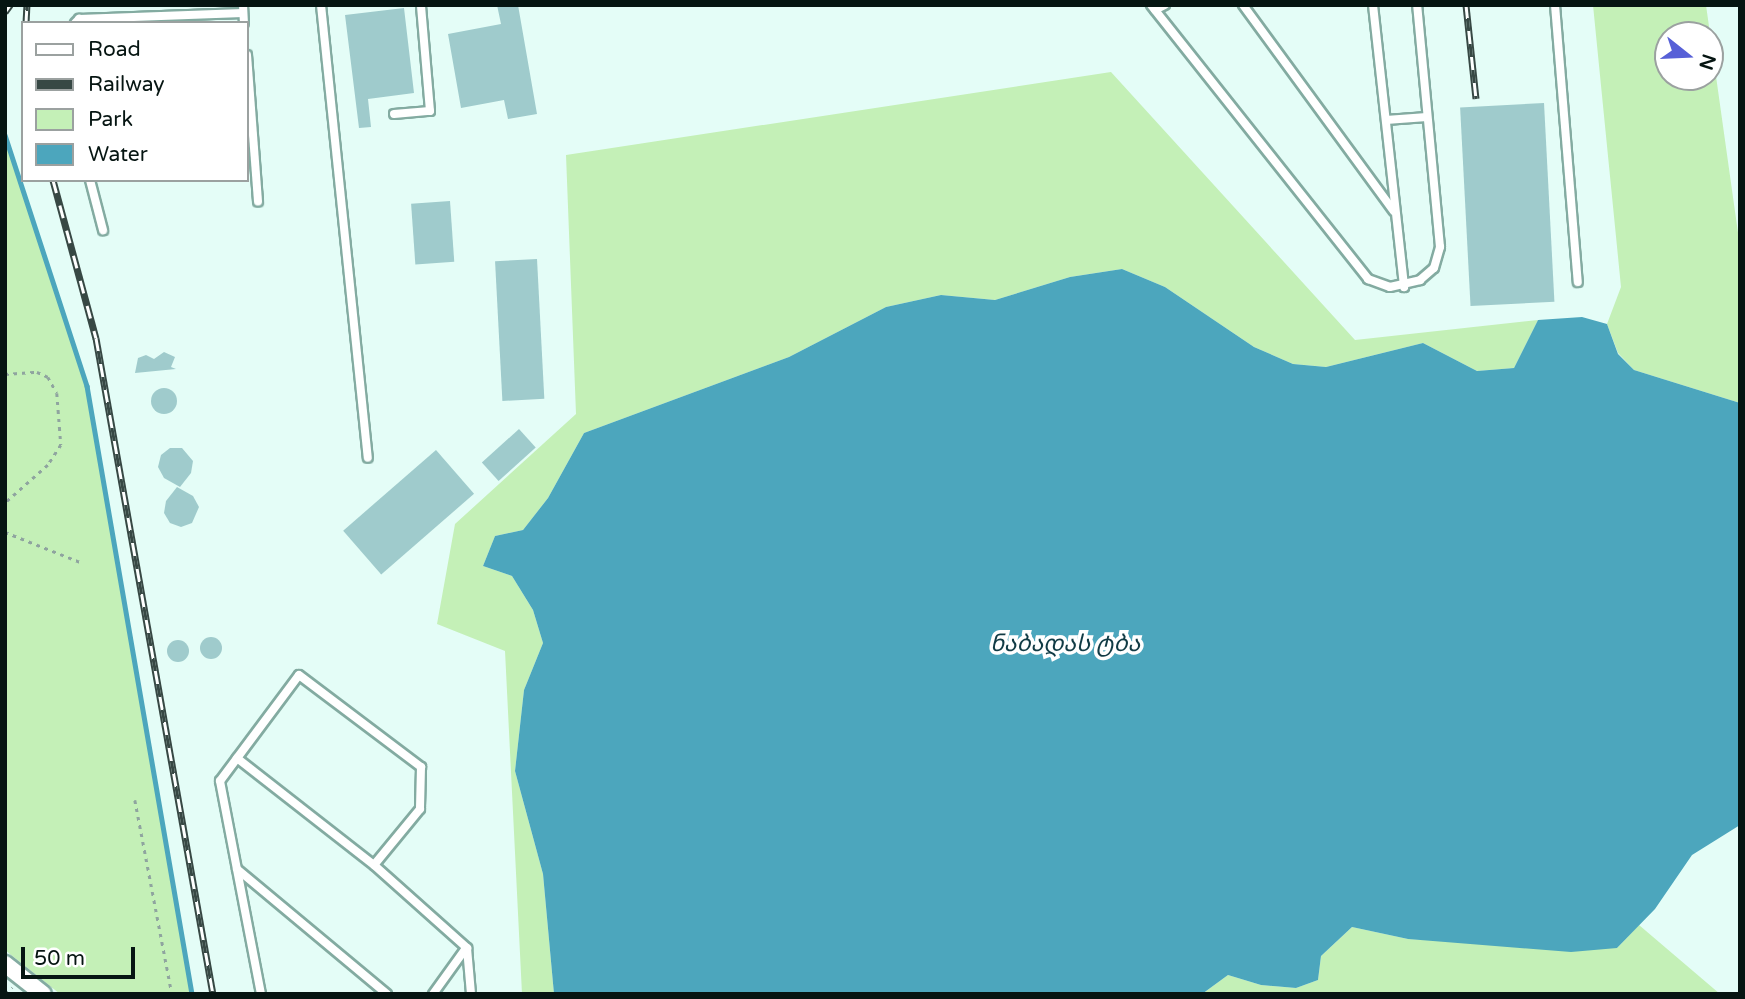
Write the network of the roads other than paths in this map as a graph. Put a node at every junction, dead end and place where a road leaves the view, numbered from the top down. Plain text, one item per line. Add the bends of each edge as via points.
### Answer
1 (321, 5) edge
2 (421, 5) edge
3 (1165, 5) edge
4 (1243, 5) edge
5 (1373, 5) edge
6 (1417, 5) edge
7 (1555, 5) edge
8 (1153, 8) edge
9 (243, 9) edge
10 (77, 21) edge
11 (248, 68) edge
12 (394, 114) dead end
13 (1427, 117) junction
14 (1385, 120) junction
15 (91, 182) edge
16 (258, 202) dead end
17 (1396, 214) junction
18 (103, 230) dead end
19 (1577, 282) dead end
20 (1404, 287) junction
21 (368, 458) dead end
22 (237, 758) junction
23 (374, 865) junction
24 (237, 869) junction
25 (467, 948) junction
26 (5, 964) edge
27 (43, 994) edge
28 (261, 994) edge
29 (387, 994) edge
30 (433, 994) edge
31 (471, 994) edge

1 - 21 lane
2 - 12 lane via 430,111
3 - 8 lane
4 - 17 lane
5 - 14 lane
6 - 13 lane
7 - 19 lane
8 - 20 lane via 1368,279
9 - 10 lane
11 - 16 lane
13 - 14 lane
13 - 20 lane via 1440,247 1434,268
14 - 17 lane
15 - 18 lane
17 - 20 lane
22 - 23 lane
22 - 23 lane via 299,676 421,767 420,809
22 - 24 lane via 220,781
23 - 25 lane
24 - 28 lane
24 - 29 lane
25 - 30 lane
25 - 31 lane
26 - 27 street

